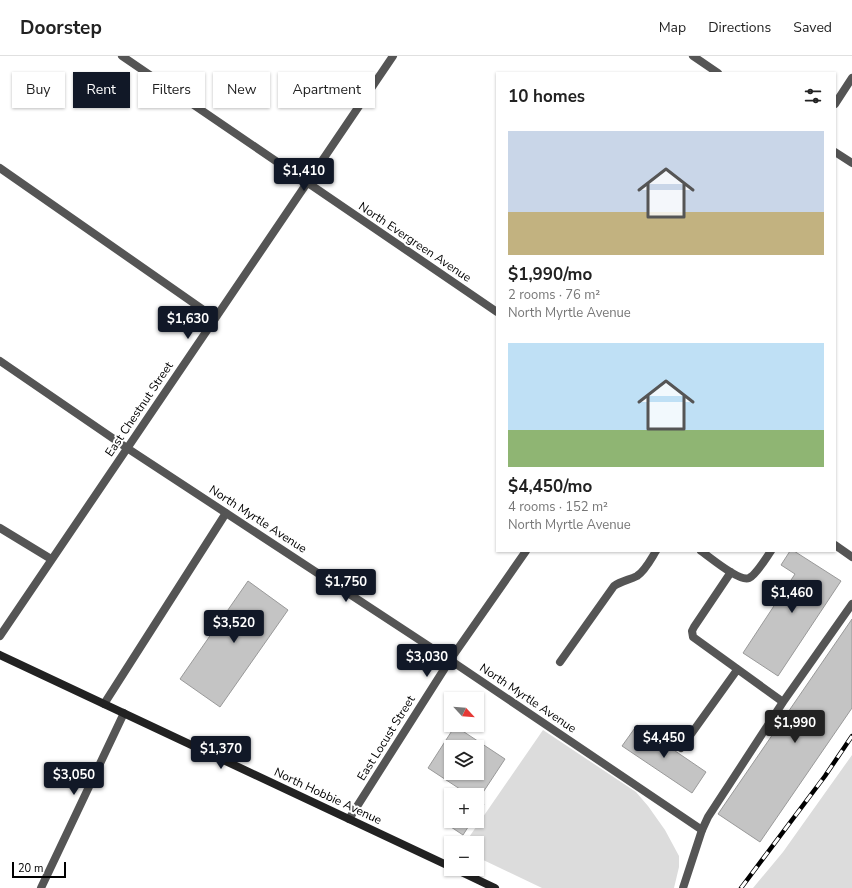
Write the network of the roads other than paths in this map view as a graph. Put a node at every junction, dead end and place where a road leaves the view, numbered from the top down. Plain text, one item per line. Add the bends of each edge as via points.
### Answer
1 (122, 56) edge
2 (393, 56) edge
3 (693, 56) edge
4 (717, 72) edge
5 (852, 78) edge
6 (836, 102) edge
7 (836, 153) edge
8 (852, 163) edge
9 (0, 168) edge
10 (307, 182) junction
11 (496, 311) edge
12 (215, 318) junction
13 (0, 361) edge
14 (127, 448) junction
15 (226, 513) junction
16 (0, 528) edge
17 (836, 546) edge
18 (525, 552) edge
19 (655, 552) edge
20 (702, 552) edge
21 (770, 552) edge
22 (852, 557) edge
23 (51, 559) junction
24 (731, 572) junction
25 (852, 604) edge
26 (0, 636) edge
27 (0, 657) edge
28 (450, 660) junction
29 (560, 662) dead end
30 (737, 670) junction
31 (783, 702) junction
32 (104, 704) junction
33 (124, 713) junction
34 (682, 748) dead end
35 (349, 819) junction
36 (702, 830) junction
37 (444, 864) edge
38 (470, 876) edge
39 (41, 888) edge
40 (495, 888) edge
41 (683, 888) edge

1 - 10 street, North Evergreen Avenue
2 - 10 street, East Chestnut Street
3 - 4 street
5 - 6 street
7 - 8 street
9 - 12 street
10 - 11 street, North Evergreen Avenue
10 - 12 street, East Chestnut Street
12 - 14 street, East Chestnut Street
13 - 14 street, North Myrtle Avenue
14 - 15 street, North Myrtle Avenue
14 - 23 street, East Chestnut Street
15 - 28 street, North Myrtle Avenue
15 - 32 street
16 - 23 street
17 - 22 street
18 - 28 street, East Locust Street
19 - 29 street via 637,576 614,586
20 - 24 street
21 - 24 street via 751,577 743,578
23 - 26 street, East Chestnut Street
24 - 30 street via 694,626 692,634 695,640
25 - 31 street
27 - 32 main road, North Hobbie Avenue
28 - 35 street, East Locust Street
28 - 36 street, North Myrtle Avenue
30 - 31 street
30 - 34 street
31 - 36 street
32 - 33 main road, North Hobbie Avenue
33 - 35 main road, North Hobbie Avenue
33 - 39 street
35 - 37 main road, North Hobbie Avenue
36 - 41 street
38 - 40 main road

